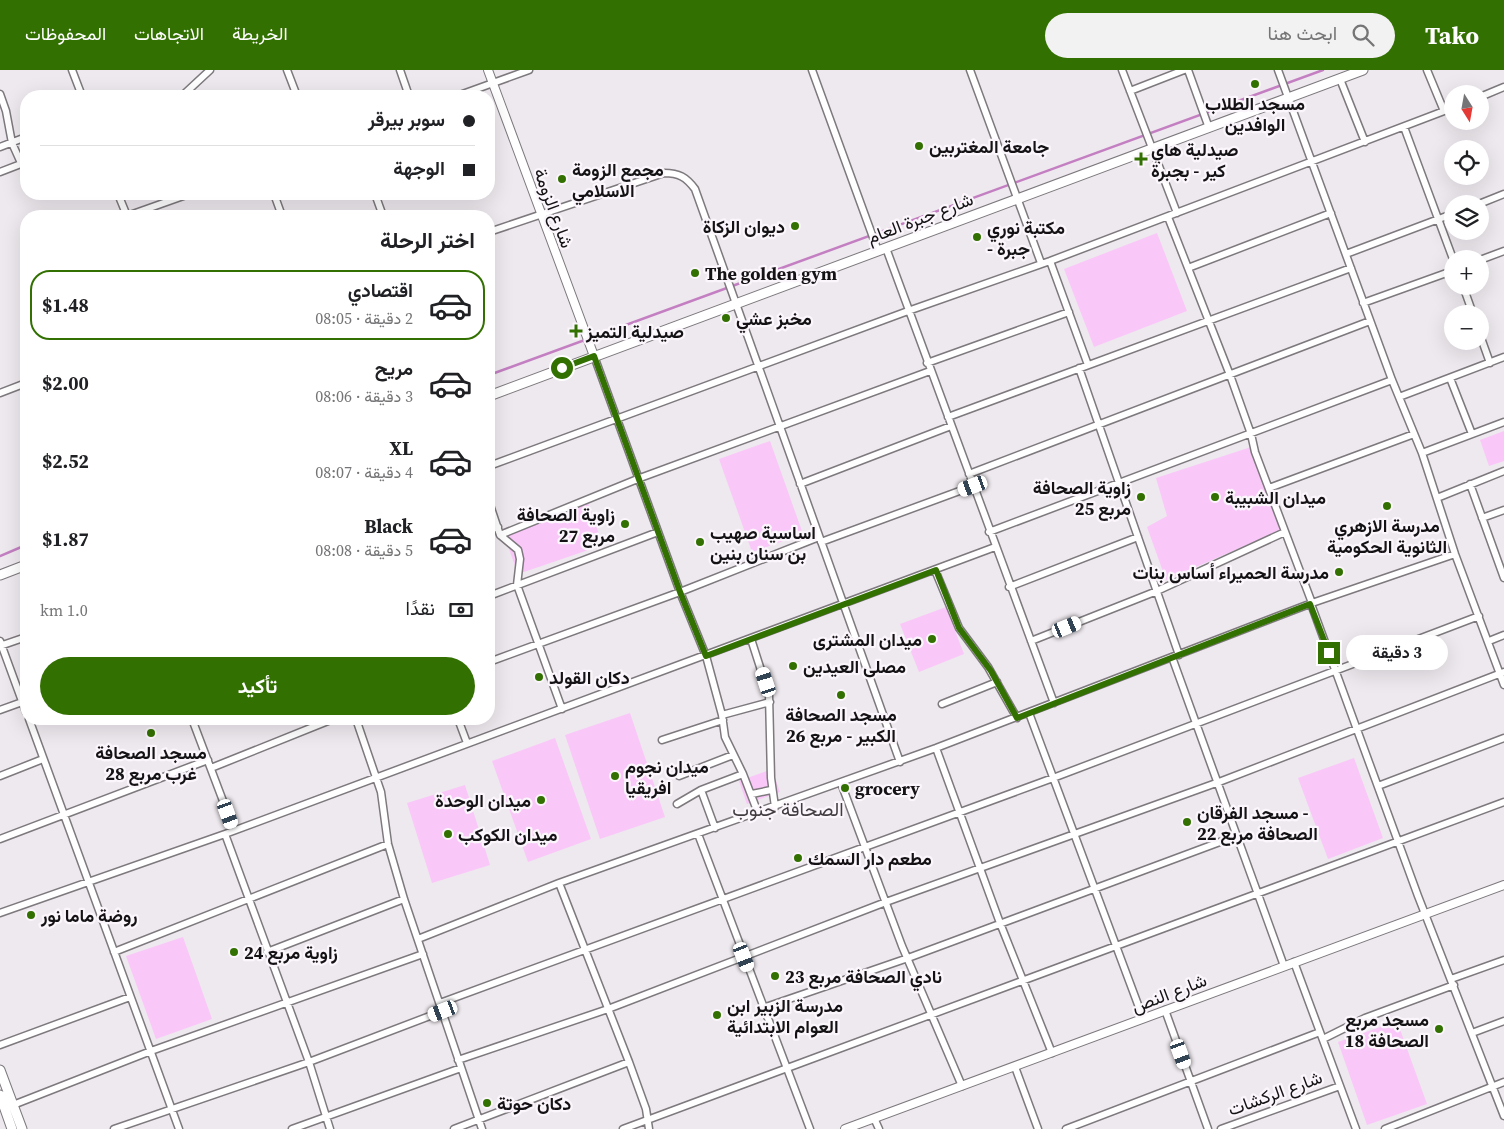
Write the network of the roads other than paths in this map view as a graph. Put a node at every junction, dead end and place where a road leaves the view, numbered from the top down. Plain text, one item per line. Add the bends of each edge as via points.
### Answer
1 (72, 70) edge
2 (210, 70) edge
3 (287, 70) edge
4 (400, 70) edge
5 (488, 70) edge
6 (529, 70) edge
7 (812, 70) edge
8 (970, 70) edge
9 (1122, 70) edge
10 (1184, 70) edge
11 (1188, 70) edge
12 (1278, 70) edge
13 (1363, 70) edge
14 (1427, 70) edge
15 (1340, 79) junction
16 (493, 83) junction
17 (1504, 87) edge
18 (80, 90) edge
19 (188, 90) edge
20 (295, 90) edge
21 (407, 90) edge
22 (474, 90) edge
23 (1130, 91) junction
24 (1489, 93) edge
25 (0, 94) edge
26 (1289, 98) junction
27 (1444, 111) joint
28 (1404, 127) junction
29 (1209, 128) junction
30 (20, 140) edge
31 (1365, 142) junction
32 (12, 143) junction
33 (0, 147) edge
34 (1152, 149) junction
35 (20, 157) edge
36 (1313, 160) junction
37 (20, 163) edge
38 (0, 172) edge
39 (1504, 194) edge
40 (1017, 199) junction
41 (172, 200) edge
42 (1489, 200) edge
43 (144, 210) edge
44 (1177, 213) junction
45 (1331, 213) junction
46 (540, 215) junction
47 (1168, 217) junction
48 (1444, 217) edge
49 (1438, 219) junction
50 (495, 230) edge
51 (882, 250) junction
52 (1450, 250) edge
53 (1504, 251) edge
54 (1346, 254) junction
55 (1489, 257) edge
56 (1050, 261) junction
57 (1041, 264) junction
58 (1188, 268) junction
59 (1351, 268) junction
60 (1444, 273) edge
61 (1364, 303) junction
62 (735, 304) junction
63 (908, 311) junction
64 (1069, 312) junction
65 (1208, 319) junction
66 (1370, 322) junction
67 (1485, 350) edge
68 (594, 356) junction
69 (1504, 357) edge
70 (927, 363) junction
71 (1490, 363) junction
72 (1088, 365) junction
73 (758, 366) junction
74 (1078, 368) junction
75 (930, 371) junction
76 (1230, 375) junction
77 (1450, 378) junction
78 (1392, 380) junction
79 (20, 385) edge
80 (0, 393) edge
81 (495, 394) edge
82 (1399, 397) junction
83 (948, 417) junction
84 (616, 418) junction
85 (1504, 422) edge
86 (1098, 425) junction
87 (952, 426) junction
88 (780, 427) junction
89 (1251, 434) junction
90 (1414, 434) junction
91 (1472, 434) junction
92 (1422, 453) junction
93 (495, 464) edge
94 (1504, 471) edge
95 (969, 474) junction
96 (640, 478) junction
97 (1119, 483) junction
98 (800, 484) junction
99 (1470, 484) junction
100 (973, 486) junction
101 (1269, 488) junction
102 (1437, 498) junction
103 (1504, 510) edge
104 (1482, 518) junction
105 (495, 519) edge
106 (498, 527) junction
107 (495, 528) edge
108 (658, 532) junction
109 (989, 532) junction
110 (1285, 532) junction
111 (500, 535) junction
112 (1138, 537) junction
113 (820, 539) junction
114 (995, 548) junction
115 (1455, 554) junction
116 (20, 567) edge
117 (936, 570) junction
118 (0, 575) edge
119 (1504, 578) edge
120 (517, 585) junction
121 (1009, 586) junction
122 (1157, 591) junction
123 (680, 592) junction
124 (495, 594) edge
125 (1311, 604) junction
126 (844, 605) junction
127 (1479, 616) junction
128 (1504, 635) edge
129 (20, 638) edge
130 (752, 639) junction
131 (1031, 641) junction
132 (1489, 641) junction
133 (538, 643) junction
134 (1, 644) edge
135 (1180, 655) junction
136 (706, 656) junction
137 (1172, 658) junction
138 (495, 660) edge
139 (1336, 670) junction
140 (1502, 673) edge
141 (997, 682) junction
142 (1504, 685) edge
143 (20, 692) edge
144 (770, 702) junction
145 (1054, 702) junction
146 (20, 703) edge
147 (942, 704) dead end
148 (562, 709) junction
149 (0, 710) edge
150 (1029, 713) junction
151 (722, 718) junction
152 (1017, 718) junction
153 (1197, 723) junction
154 (31, 725) edge
155 (194, 725) edge
156 (318, 725) edge
157 (358, 725) edge
158 (460, 725) edge
159 (1357, 728) junction
160 (1504, 738) edge
161 (662, 740) dead end
162 (467, 744) junction
163 (936, 748) junction
164 (733, 755) junction
165 (43, 759) junction
166 (208, 760) junction
167 (900, 762) junction
168 (211, 768) junction
169 (743, 774) junction
170 (0, 776) edge
171 (680, 776) dead end
172 (377, 777) junction
173 (1053, 778) junction
174 (1218, 782) junction
175 (841, 783) junction
176 (1378, 786) junction
177 (701, 790) junction
178 (771, 790) junction
179 (752, 794) junction
180 (1504, 802) edge
181 (677, 804) dead end
182 (775, 807) junction
183 (960, 812) junction
184 (758, 813) junction
185 (64, 815) junction
186 (715, 828) junction
187 (234, 830) junction
188 (1074, 833) junction
189 (225, 834) junction
190 (698, 834) junction
191 (1236, 836) junction
192 (0, 839) edge
193 (1399, 840) junction
194 (388, 844) junction
195 (864, 846) junction
196 (980, 868) junction
197 (88, 880) junction
198 (559, 884) junction
199 (1504, 885) edge
200 (1095, 888) junction
201 (1258, 895) junction
202 (404, 899) junction
203 (722, 899) junction
204 (249, 901) junction
205 (886, 902) junction
206 (0, 913) edge
207 (1427, 914) junction
208 (1000, 923) junction
209 (418, 939) junction
210 (1116, 946) junction
211 (583, 949) junction
212 (114, 952) junction
213 (267, 952) junction
214 (423, 954) junction
215 (744, 957) junction
216 (908, 958) junction
217 (1504, 960) edge
218 (1294, 962) junction
219 (1284, 966) junction
220 (1023, 980) junction
221 (1452, 982) junction
222 (130, 997) junction
223 (440, 1003) junction
224 (287, 1004) junction
225 (764, 1008) junction
226 (608, 1009) junction
227 (1166, 1010) junction
228 (443, 1011) junction
229 (932, 1015) junction
230 (1143, 1018) junction
231 (1504, 1021) edge
232 (1472, 1033) junction
233 (1321, 1036) junction
234 (0, 1044) edge
235 (150, 1051) junction
236 (1052, 1053) junction
237 (458, 1060) junction
238 (309, 1062) junction
239 (630, 1062) junction
240 (1014, 1067) junction
241 (461, 1068) junction
242 (785, 1068) junction
243 (0, 1070) edge
244 (1191, 1082) junction
245 (1504, 1082) edge
246 (962, 1086) junction
247 (1340, 1086) junction
248 (1492, 1086) junction
249 (0, 1096) edge
250 (13, 1105) junction
251 (171, 1108) junction
252 (1504, 1116) edge
253 (326, 1117) junction
254 (874, 1118) junction
255 (479, 1120) junction
256 (647, 1120) junction
257 (12, 1129) edge
258 (22, 1129) edge
259 (114, 1129) edge
260 (179, 1129) edge
261 (292, 1129) edge
262 (330, 1129) edge
263 (454, 1129) edge
264 (482, 1129) edge
265 (623, 1129) edge
266 (649, 1129) edge
267 (810, 1129) edge
268 (846, 1129) edge
269 (879, 1129) edge
270 (1038, 1129) edge
271 (1066, 1129) edge
272 (1208, 1129) edge
273 (1221, 1129) edge
274 (1356, 1129) edge
275 (1385, 1129) edge

1 - 18 street
2 - 19 street
3 - 20 street
4 - 21 street
5 - 16 street, شارع الزومة
6 - 16 street
7 - 51 street
8 - 40 street
9 - 23 street
10 - 23 street
11 - 29 street
12 - 26 street
13 - 15 main road, شارع جبرة العام
14 - 27 street
15 - 26 main road, شارع جبرة العام
15 - 31 street
16 - 22 street
16 - 46 street, شارع الزومة
17 - 24 street
23 - 34 street
25 - 32 street
26 - 29 main road, شارع جبرة العام
26 - 36 street
27 - 28 street
28 - 31 street
28 - 49 street
29 - 34 main road, شارع جبرة العام
30 - 32 street
31 - 36 street
32 - 33 street
32 - 35 street
34 - 40 main road, شارع جبرة العام
34 - 44 street
36 - 44 street
36 - 45 street
37 - 38 street
39 - 42 street
40 - 51 main road, شارع جبرة العام
40 - 57 street
41 - 43 street
44 - 47 street
45 - 54 street
45 - 58 street
46 - 50 street
46 - 62 street via 664,173 676,173 688,179 695,189
46 - 68 street, شارع الزومة
47 - 56 street
47 - 58 street
48 - 49 street
49 - 52 street
49 - 54 street
51 - 62 main road, شارع جبرة العام
51 - 63 street
53 - 55 street
54 - 59 street
56 - 57 street
56 - 64 street
57 - 63 street
58 - 65 street
59 - 61 street
59 - 65 street
60 - 61 street
61 - 66 street
62 - 68 main road, شارع جبرة العام
62 - 73 street
63 - 70 street
63 - 73 street
64 - 70 street
64 - 72 street
65 - 72 street
65 - 76 street
66 - 76 street
66 - 78 street
67 - 71 street
68 - 81 main road, شارع جبرة العام
68 - 84 street
69 - 71 street
70 - 75 street
71 - 77 street
72 - 74 street
73 - 84 street
73 - 88 street
74 - 83 street
74 - 86 street
75 - 83 street
75 - 88 street
76 - 86 street
76 - 89 street
77 - 82 street
77 - 91 street
78 - 82 street
78 - 89 street
79 - 80 street
82 - 90 street
83 - 87 street
84 - 93 street
84 - 96 street
85 - 91 street
86 - 95 street
86 - 97 street
87 - 95 street
87 - 98 street
88 - 96 street
88 - 98 street
89 - 97 street
89 - 101 street
90 - 92 street
90 - 101 street
91 - 92 street
92 - 102 street
94 - 99 street
95 - 100 street
96 - 108 street
96 - 111 street
97 - 109 street
97 - 112 street
98 - 113 street
99 - 102 street
99 - 104 street
100 - 109 street
100 - 113 street
101 - 110 street
102 - 115 street
103 - 104 street
104 - 119 street
105 - 106 street
106 - 107 street
106 - 111 street
108 - 120 street
108 - 123 street
109 - 114 street
110 - 122 street
110 - 125 street
111 - 120 street via 518,550
112 - 121 street
112 - 122 street
113 - 123 street
113 - 126 street
114 - 117 street
114 - 121 street
115 - 125 street
115 - 127 street
116 - 118 main road
117 - 126 street
117 - 141 street via 959,628
120 - 124 street
120 - 133 street
121 - 131 street
122 - 131 street
122 - 135 street
123 - 133 street
123 - 136 street
125 - 135 street
125 - 139 street
126 - 130 street
126 - 167 street
127 - 132 street
127 - 139 street
128 - 132 street
129 - 134 street
130 - 136 street
130 - 144 street
131 - 145 street
132 - 140 street
133 - 138 street
133 - 148 street
134 - 143 street
135 - 137 street
136 - 148 street
136 - 151 street
137 - 145 street
137 - 153 street
139 - 153 street
139 - 159 street
140 - 142 street
140 - 159 street
141 - 147 street
141 - 152 street
144 - 151 street
144 - 178 street
145 - 150 street
146 - 149 street
148 - 162 street
150 - 152 street
150 - 173 street
151 - 161 street
151 - 164 street
152 - 163 street
153 - 173 street
153 - 174 street
154 - 165 street
155 - 166 street
156 - 168 street
157 - 172 street
158 - 162 street
159 - 174 street
159 - 176 street
160 - 176 street
162 - 172 street
163 - 167 street
163 - 183 street
164 - 169 street
164 - 171 street
165 - 170 street
165 - 185 street
166 - 168 street
166 - 185 street
167 - 175 street
168 - 187 street
169 - 177 street
169 - 179 street
172 - 187 street
172 - 194 street
173 - 183 street
173 - 188 street
174 - 188 street
174 - 191 street
175 - 182 street
175 - 195 street
176 - 193 street
177 - 181 street
177 - 186 street
178 - 179 street
178 - 182 street
179 - 184 street
180 - 193 street
182 - 184 street
183 - 195 street
183 - 196 street
184 - 186 street
185 - 192 street
185 - 197 street
186 - 190 street
187 - 189 street
188 - 196 street
188 - 200 street
189 - 197 street
189 - 204 street
190 - 198 street
190 - 203 street
191 - 200 street
191 - 201 street
193 - 201 street
193 - 207 street
194 - 202 street
194 - 204 street
195 - 203 street
195 - 205 street
196 - 205 street
196 - 208 street
197 - 206 street
197 - 212 street
198 - 209 street
198 - 211 street
199 - 207 street, شارع النص
200 - 208 street
200 - 210 street
201 - 210 street
201 - 219 street
202 - 209 street
202 - 213 street
203 - 211 street
203 - 215 street
204 - 212 street
204 - 213 street
205 - 215 street
205 - 216 street
207 - 218 street, شارع النص
207 - 221 street
208 - 216 street
208 - 220 street
209 - 214 street
210 - 220 street
210 - 230 street
211 - 223 street
211 - 226 street
212 - 222 street
213 - 224 street
214 - 223 street
214 - 224 street
215 - 225 street
215 - 226 street
216 - 225 street
216 - 229 street
217 - 221 street
218 - 219 street, شارع النص
218 - 233 street
219 - 227 street, شارع النص
220 - 229 street
220 - 236 street
221 - 232 street
221 - 233 street
222 - 234 street
222 - 235 street
223 - 228 street
224 - 235 street
224 - 238 street
225 - 242 street
226 - 237 street
226 - 239 street
227 - 230 street, شارع النص
227 - 244 street
228 - 237 street
228 - 238 street
229 - 242 street
229 - 246 street
230 - 236 street, شارع النص
231 - 232 street
232 - 248 street
233 - 244 street
233 - 247 street
235 - 250 street
235 - 251 street
236 - 240 street, شارع النص
237 - 241 street
238 - 251 street
238 - 253 street
239 - 255 street
239 - 256 street
240 - 246 street, شارع النص
240 - 270 street
241 - 253 street
241 - 255 street
242 - 256 street
242 - 267 street
243 - 250 main road
244 - 271 street
244 - 272 street
245 - 248 street
246 - 254 street, شارع النص
247 - 273 street, شارع الركشات
247 - 274 street
248 - 252 street
248 - 275 street
249 - 257 main road
250 - 258 main road
251 - 259 street
251 - 260 street
253 - 261 street
253 - 262 street
254 - 268 street, شارع النص
254 - 269 street
255 - 263 street
255 - 264 street
256 - 265 street
256 - 266 street

